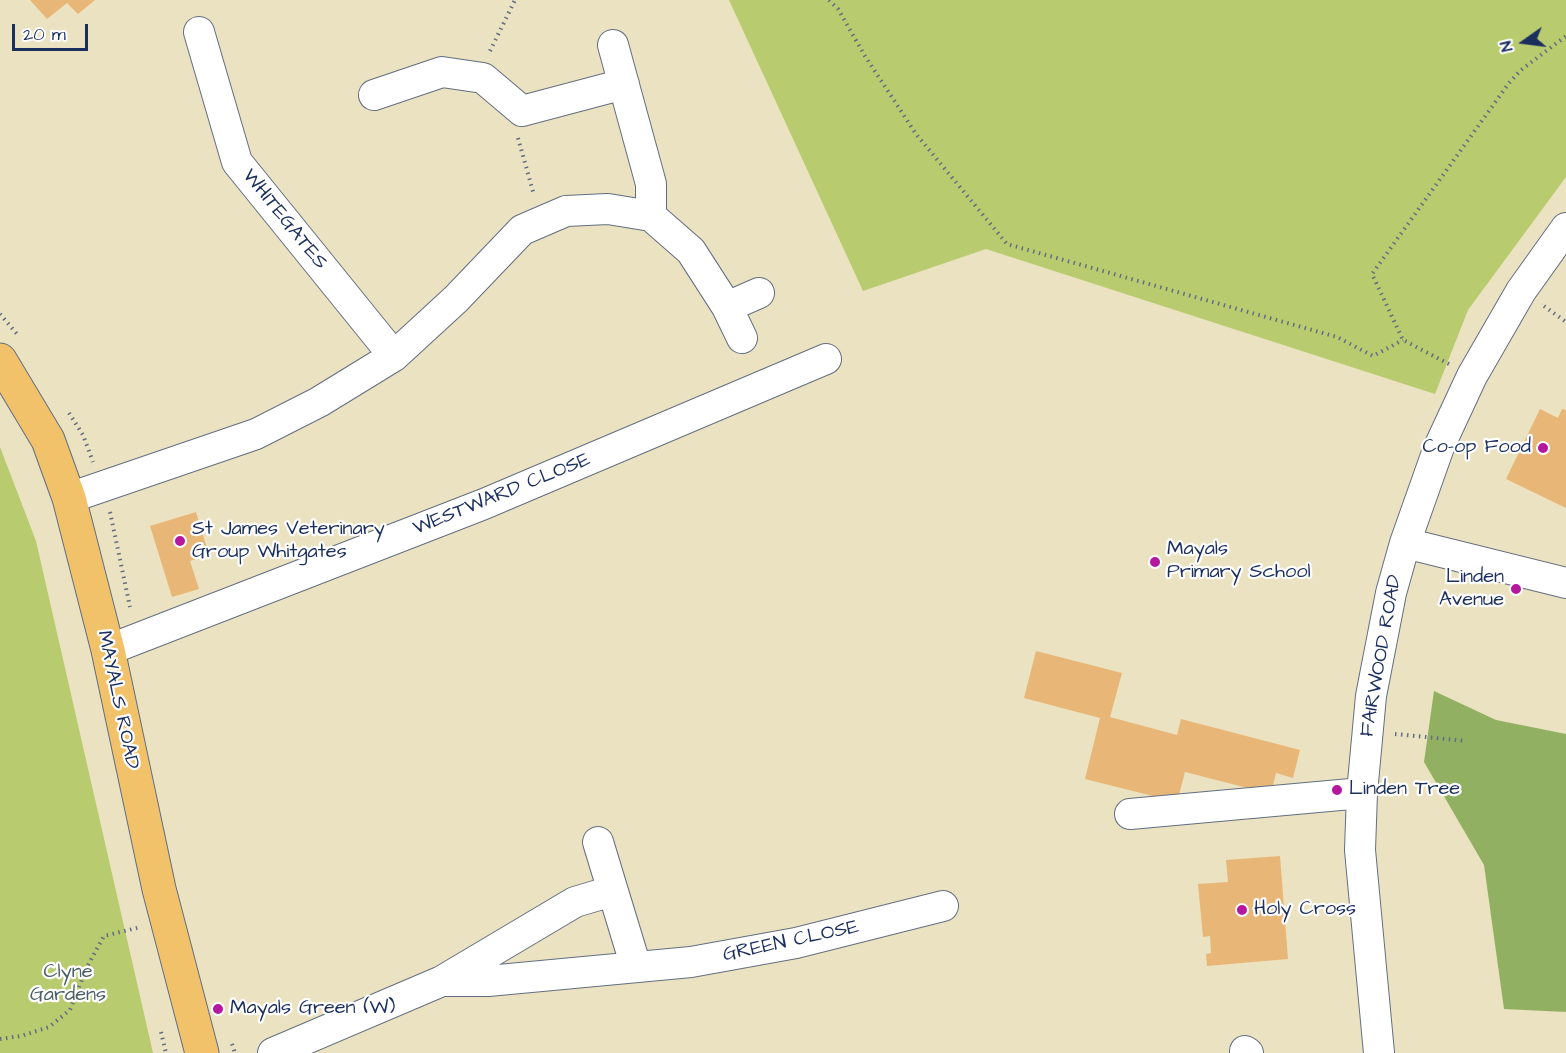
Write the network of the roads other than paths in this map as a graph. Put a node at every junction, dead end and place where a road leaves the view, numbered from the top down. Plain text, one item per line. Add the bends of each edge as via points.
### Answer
1 (200, 33) dead end
2 (613, 45) dead end
3 (624, 84) junction
4 (374, 95) dead end
5 (651, 216) junction
6 (1566, 228) edge
7 (759, 293) dead end
8 (727, 308) junction
9 (742, 338) dead end
10 (394, 356) junction
11 (826, 359) dead end
12 (0, 360) edge
13 (69, 498) junction
14 (1405, 543) junction
15 (1566, 584) edge
16 (108, 650) junction
17 (1362, 793) junction
18 (1130, 814) dead end
19 (598, 842) dead end
20 (612, 891) junction
21 (943, 906) dead end
22 (636, 967) junction
23 (442, 981) junction
24 (202, 1053) edge
25 (273, 1053) edge
26 (1379, 1053) edge

1 - 10 street, WHITEGATES via 237,162
2 - 3 street
3 - 4 street via 522,111 483,78 442,72
3 - 5 street via 651,184
5 - 8 street via 691,251
5 - 10 street via 608,209 566,211 522,230
6 - 14 street, FAIRWOOD ROAD via 1521,291 1472,376 1439,447
7 - 8 street
8 - 9 street
10 - 13 street via 319,402 256,434
11 - 16 street, WESTWARD CLOSE via 484,504
12 - 13 main road, MAYALS ROAD via 48,440
13 - 16 main road, MAYALS ROAD
14 - 15 street
14 - 17 street, FAIRWOOD ROAD via 1383,627 1371,696
16 - 24 main road, MAYALS ROAD via 159,889
17 - 18 street
17 - 26 street, FAIRWOOD ROAD via 1360,850
19 - 20 street
20 - 22 street
20 - 23 street, GREEN CLOSE via 575,902
21 - 22 street, GREEN CLOSE via 796,943 692,963
22 - 23 street, GREEN CLOSE via 488,981
23 - 25 street, GREEN CLOSE

